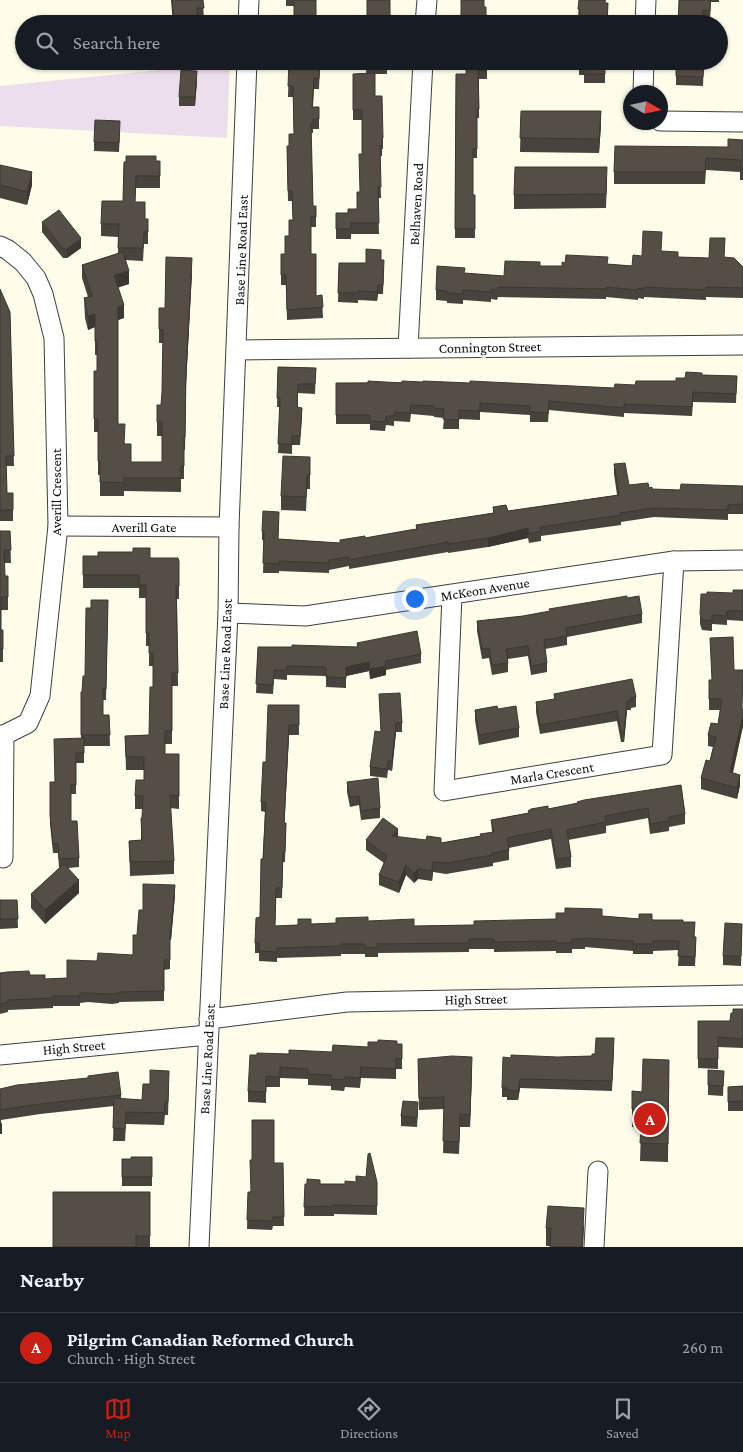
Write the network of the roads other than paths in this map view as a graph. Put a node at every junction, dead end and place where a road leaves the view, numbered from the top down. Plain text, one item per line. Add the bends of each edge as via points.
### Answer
1 (249, 0) edge
2 (427, 0) edge
3 (646, 0) edge
4 (248, 15) edge
5 (426, 15) edge
6 (645, 15) edge
7 (247, 70) edge
8 (423, 70) edge
9 (643, 70) edge
10 (642, 85) edge
11 (668, 121) edge
12 (743, 122) edge
13 (0, 246) edge
14 (743, 345) edge
15 (408, 348) junction
16 (237, 350) junction
17 (58, 526) junction
18 (229, 527) junction
19 (743, 560) edge
20 (674, 561) junction
21 (452, 595) junction
22 (228, 613) junction
23 (2, 735) edge
24 (3, 858) dead end
25 (743, 995) edge
26 (209, 1027) junction
27 (0, 1055) edge
28 (598, 1171) dead end
29 (199, 1247) edge
30 (594, 1247) edge

1 - 4 street
2 - 5 street
3 - 6 street
7 - 16 street, Base Line Road East
8 - 15 street, Belhaven Road
9 - 10 street
11 - 12 street
13 - 17 street, Averill Crescent via 23,262 36,278 54,338
14 - 15 street, Connington Street
15 - 16 street, Connington Street
16 - 18 street, Base Line Road East
17 - 18 street, Averill Gate
17 - 23 street, Averill Crescent via 40,696 28,723
18 - 22 street, Base Line Road East
19 - 20 street, McKeon Avenue
20 - 21 street, McKeon Avenue
20 - 21 street, Marla Crescent via 662,756 444,791
21 - 22 street, McKeon Avenue via 305,616
22 - 26 street, Base Line Road East
23 - 24 street
25 - 26 street, High Street via 347,1002
26 - 27 street, High Street
26 - 29 street, Base Line Road East
28 - 30 street

